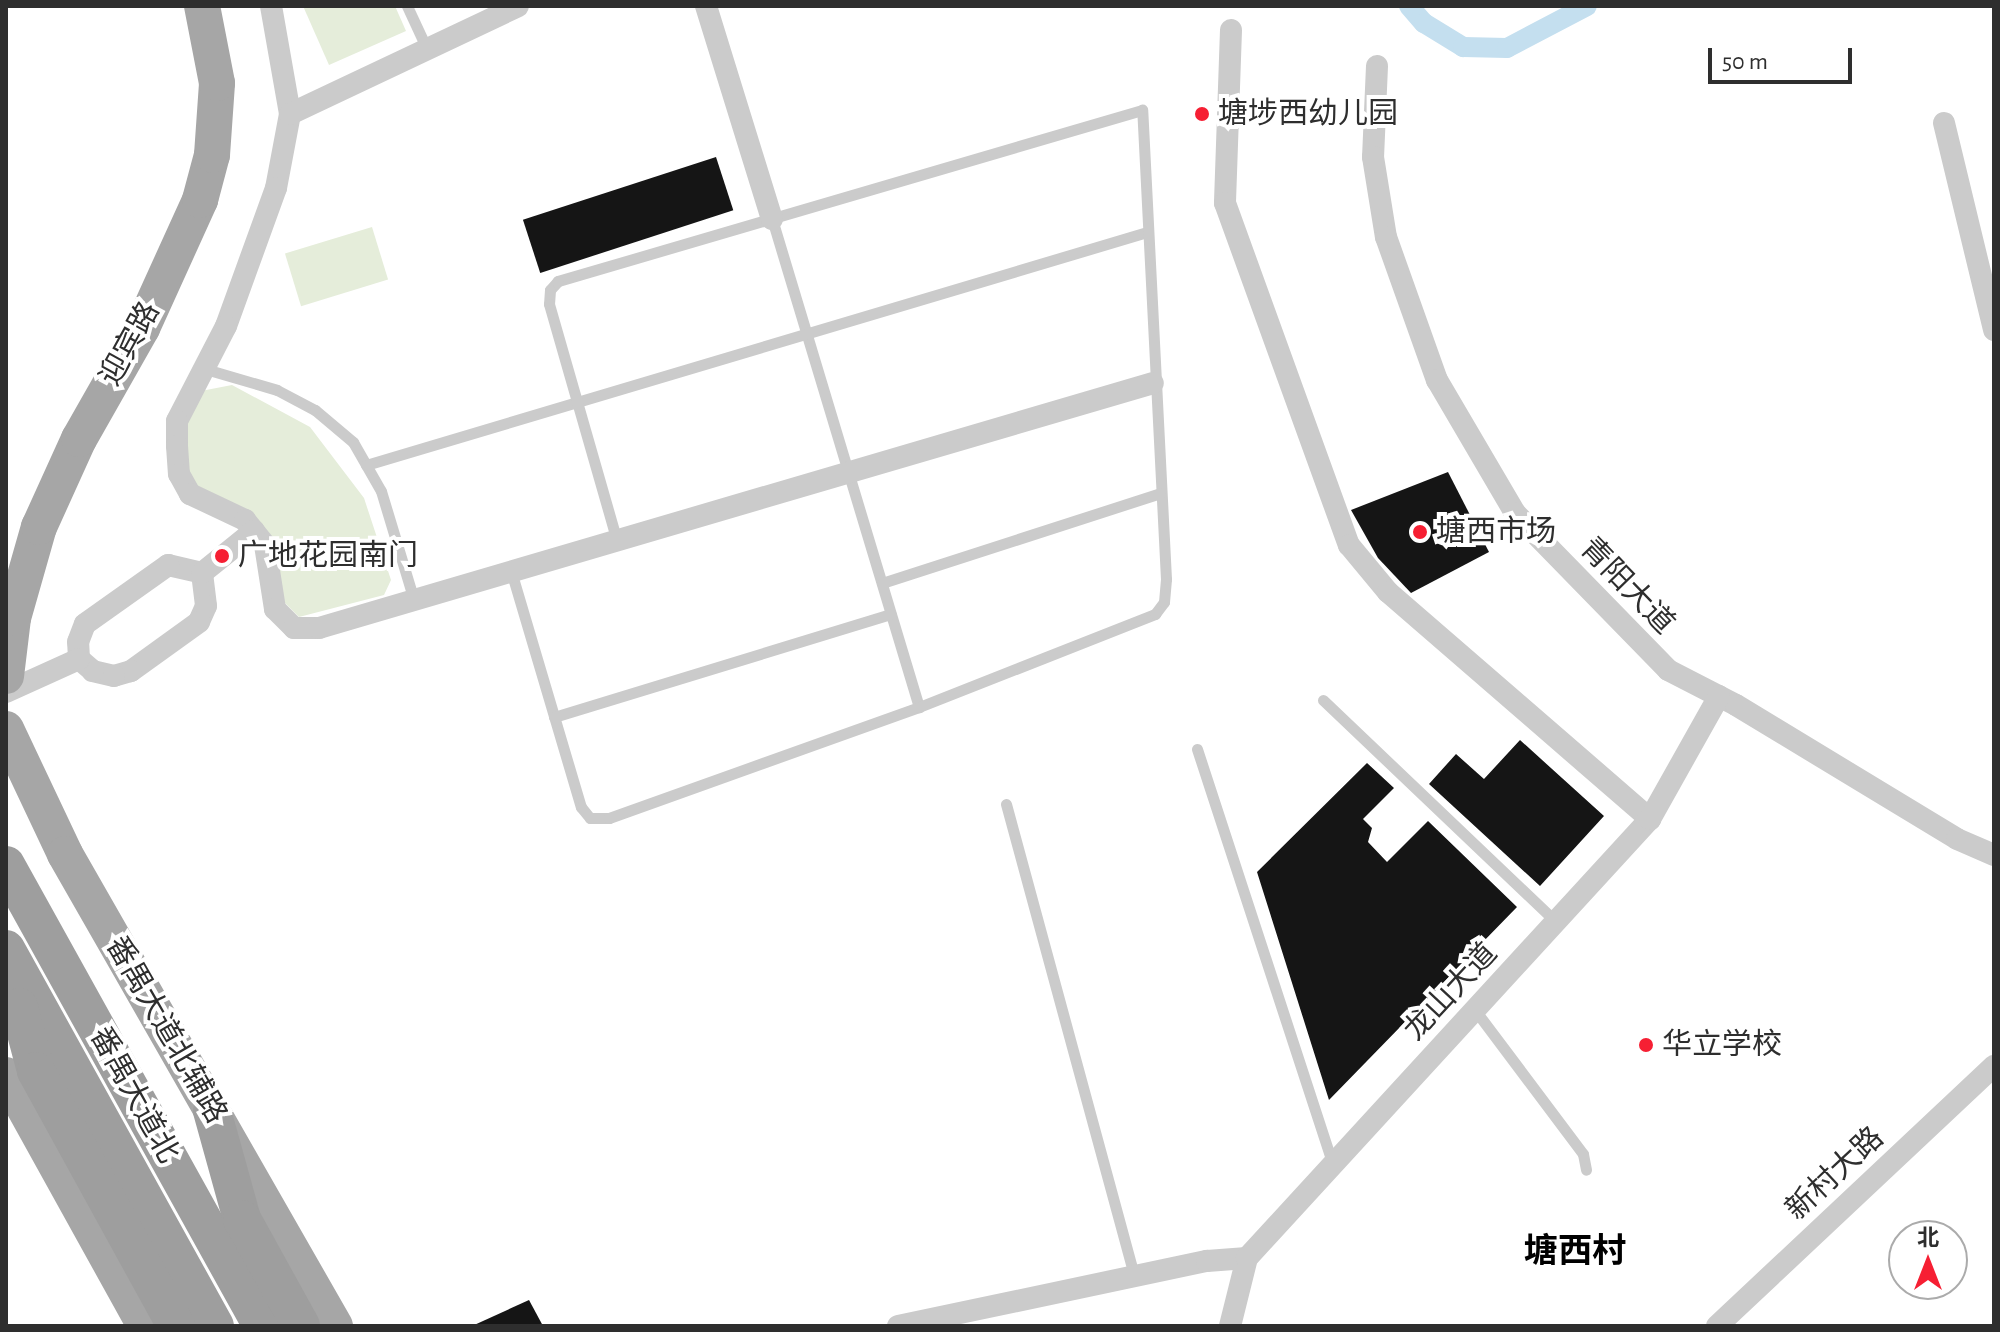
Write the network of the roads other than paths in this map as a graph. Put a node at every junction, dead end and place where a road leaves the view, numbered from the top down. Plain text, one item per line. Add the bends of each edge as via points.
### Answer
1 (202, 6) edge
2 (271, 6) edge
3 (407, 6) edge
4 (518, 6) edge
5 (706, 6) edge
6 (1231, 30) dead end
7 (427, 49) junction
8 (1377, 66) dead end
9 (290, 114) junction
10 (215, 116) junction
11 (1944, 123) dead end
12 (772, 219) junction
13 (1147, 232) junction
14 (1994, 330) edge
15 (806, 331) junction
16 (202, 367) junction
17 (1153, 383) junction
18 (576, 400) junction
19 (366, 465) junction
20 (849, 473) junction
21 (1160, 493) junction
22 (254, 531) junction
23 (617, 541) junction
24 (6, 571) edge
25 (511, 571) junction
26 (202, 573) junction
27 (882, 583) junction
28 (414, 600) junction
29 (891, 614) junction
30 (79, 659) junction
31 (6, 676) edge
32 (6, 692) edge
33 (1719, 696) junction
34 (6, 699) edge
35 (1323, 700) dead end
36 (919, 707) junction
37 (554, 717) junction
38 (9, 736) edge
39 (1197, 749) dead end
40 (1006, 804) dead end
41 (1650, 819) junction
42 (1994, 855) edge
43 (6, 865) edge
44 (1556, 922) junction
45 (6, 949) edge
46 (6, 958) edge
47 (1475, 1010) junction
48 (1994, 1066) edge
49 (6, 1075) edge
50 (212, 1111) junction
51 (1333, 1164) junction
52 (1586, 1170) dead end
53 (1247, 1258) junction
54 (1134, 1276) junction
55 (145, 1326) edge
56 (176, 1326) edge
57 (215, 1326) edge
58 (262, 1326) edge
59 (301, 1326) edge
60 (335, 1326) edge
61 (898, 1326) edge
62 (1230, 1326) edge
63 (1717, 1326) edge

1 - 10 main road, 迎宾路 via 217,83
2 - 9 street
3 - 7 lane
4 - 7 street
5 - 12 street
6 - 41 street via 1225,203 1349,545 1388,592
7 - 9 street
8 - 33 street, 青阳大道 via 1373,157 1386,237 1437,380 1515,513 1668,670
9 - 16 street via 276,188 226,326
10 - 24 main road via 200,168 158,258 32,486
10 - 31 main road, 迎宾路 via 200,200 142,328 79,439 39,527 13,618
11 - 14 street
12 - 13 lane via 1142,110
12 - 15 lane
12 - 18 lane via 558,281 550,290 549,304
13 - 15 lane
13 - 17 lane
15 - 18 lane
15 - 20 lane
16 - 19 lane via 277,390 315,410 353,442
16 - 22 street via 177,421 179,474 190,494 245,520
17 - 20 street
17 - 21 lane
18 - 19 lane
18 - 23 lane
19 - 28 lane via 381,491
20 - 23 street
20 - 27 lane
21 - 27 lane
21 - 36 lane via 1166,579 1164,602 1155,614
22 - 26 street
22 - 28 street via 265,545 275,609 294,628 319,628
23 - 25 street
25 - 28 street
25 - 37 lane
26 - 30 street via 184,566 156,570 85,624
26 - 30 street via 206,606 199,622 131,671 114,676 93,671
27 - 29 lane
29 - 36 lane
29 - 37 lane
30 - 32 street
33 - 41 street, 龙山大道
33 - 42 street, 青阳大道 via 1957,839
34 - 38 main road
35 - 44 lane
36 - 37 lane via 609,818 590,818 581,807
38 - 50 main road, 番禺大道北辅路 via 65,854
39 - 51 lane
40 - 54 lane
41 - 44 street, 龙山大道
43 - 58 highway, 番禺大道北
44 - 47 street, 龙山大道
45 - 57 highway, 番禺大道北
46 - 56 highway via 36,1071
47 - 51 street, 龙山大道
47 - 52 lane via 1583,1154
48 - 63 street, 新村大路
49 - 55 main road
50 - 59 highway via 242,1219
50 - 60 main road, 番禺大道北辅路
51 - 53 street, 龙山大道
53 - 54 street
53 - 62 street, 龙山大道
54 - 61 street

